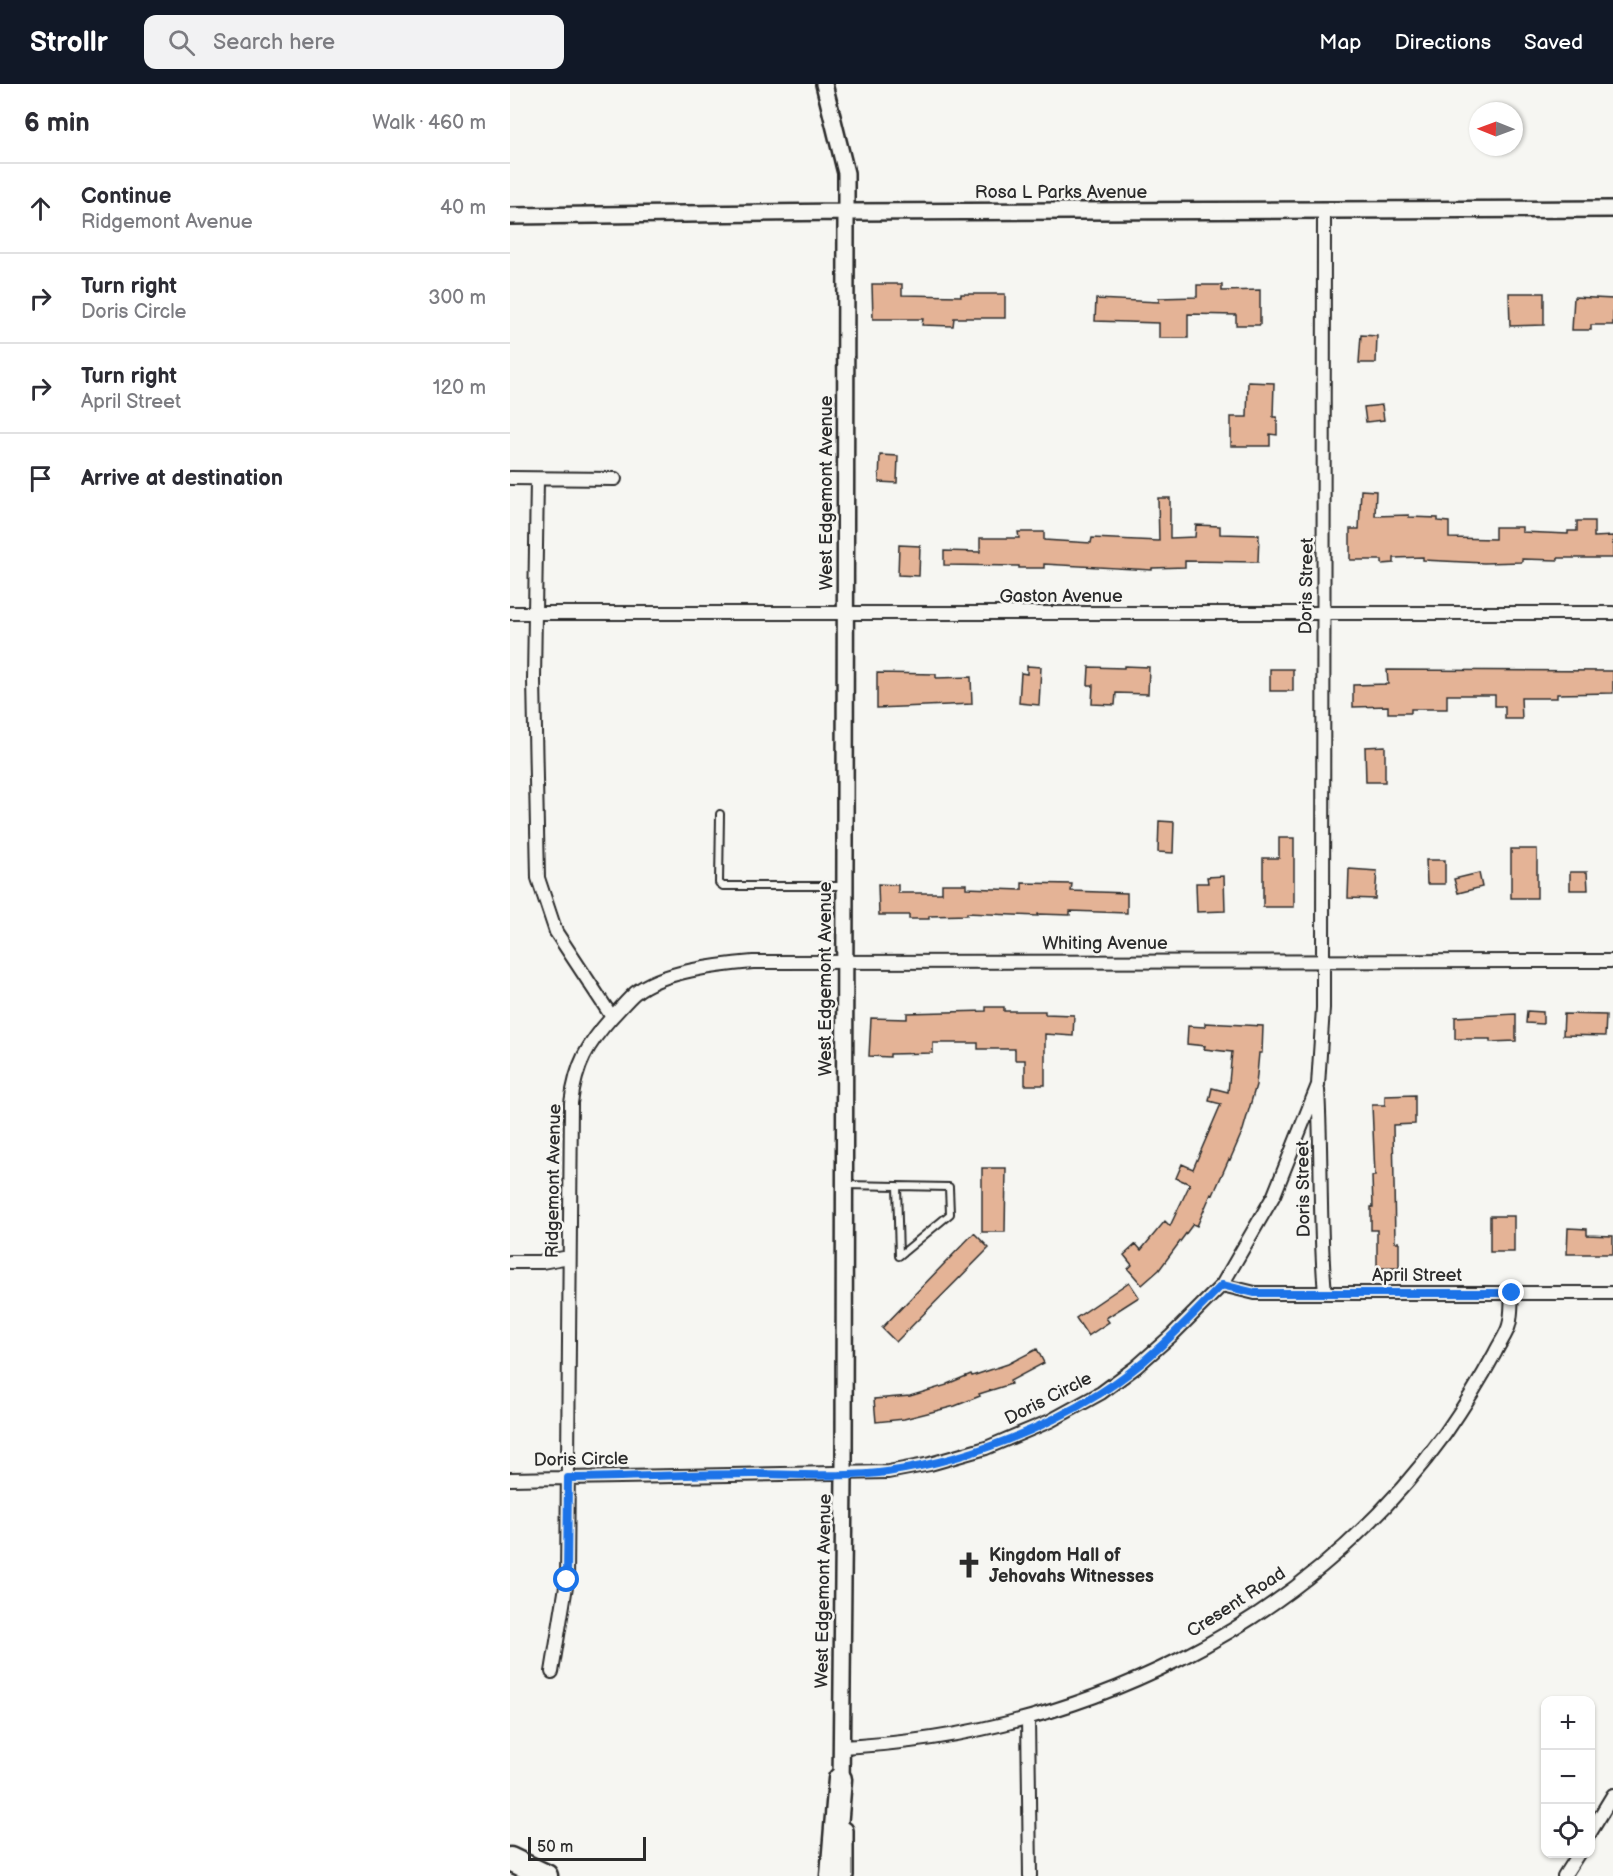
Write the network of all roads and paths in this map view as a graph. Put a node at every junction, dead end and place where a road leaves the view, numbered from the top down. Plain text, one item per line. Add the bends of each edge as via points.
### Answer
1 (824, 84) edge
2 (1613, 209) edge
3 (1324, 211) junction
4 (846, 212) junction
5 (510, 216) edge
6 (510, 478) edge
7 (537, 478) junction
8 (615, 479) dead end
9 (510, 613) edge
10 (536, 613) junction
11 (1324, 613) junction
12 (1613, 613) edge
13 (845, 614) junction
14 (720, 814) dead end
15 (845, 886) junction
16 (845, 961) junction
17 (1613, 961) edge
18 (1323, 962) junction
19 (612, 1017) junction
20 (1318, 1085) junction
21 (844, 1185) junction
22 (897, 1186) junction
23 (569, 1257) junction
24 (510, 1262) edge
25 (1222, 1285) junction
26 (1324, 1293) junction
27 (1512, 1293) junction
28 (1613, 1293) edge
29 (844, 1474) junction
30 (568, 1478) junction
31 (510, 1479) edge
32 (552, 1672) dead end
33 (1028, 1718) junction
34 (840, 1747) junction
35 (840, 1779) junction
36 (1613, 1796) edge
37 (1595, 1825) edge
38 (1575, 1858) edge
39 (510, 1859) edge
40 (546, 1876) edge
41 (832, 1876) edge
42 (845, 1876) edge
43 (1030, 1876) edge
44 (1564, 1876) edge

1 - 4 street, West Edgemont Avenue via 846,173
2 - 3 street, Rosa L Parks Avenue
3 - 4 street, Rosa L Parks Avenue
3 - 11 street, Doris Street
4 - 5 street, Rosa L Parks Avenue
4 - 13 street, West Edgemont Avenue
6 - 7 street
7 - 8 street
7 - 10 street
9 - 10 street, Gaston Avenue
10 - 13 street, Gaston Avenue
10 - 19 street via 538,879 556,932
11 - 12 street, Gaston Avenue
11 - 13 street, Gaston Avenue
11 - 18 street, Doris Street
13 - 15 street, West Edgemont Avenue
14 - 15 lane via 719,883
15 - 16 street, West Edgemont Avenue
16 - 18 street, Whiting Avenue
16 - 19 street, Whiting Avenue via 753,962 693,970 664,978 637,992
16 - 21 street, West Edgemont Avenue
17 - 18 street, Whiting Avenue
18 - 20 street, Doris Circle
19 - 23 street, Ridgemont Avenue via 591,1041 579,1065 573,1091
20 - 25 street, Doris Circle via 1274,1195
20 - 26 street, Doris Street
21 - 22 lane
21 - 29 street, West Edgemont Avenue
22 - 22 lane via 950,1187 950,1214 899,1256
23 - 24 street
23 - 30 street, Ridgemont Avenue
25 - 26 street, April Street via 1255,1293
25 - 29 street, Doris Circle via 1136,1367 1101,1393 1050,1421 986,1448 930,1464 888,1472
26 - 27 street, April Street
27 - 28 street, April Street
27 - 33 street, Cresent Road via 1508,1328 1458,1416 1400,1490 1338,1552 1269,1605 1190,1654 1108,1692
29 - 30 street, Doris Circle
29 - 34 street, West Edgemont Avenue
30 - 31 street, Doris Circle
30 - 32 street, Ridgemont Avenue via 567,1580
33 - 34 street, Cresent Road via 916,1741
33 - 43 street
34 - 35 street, West Edgemont Avenue
35 - 41 highway
35 - 42 street, West Edgemont Avenue via 846,1836
36 - 37 street
38 - 44 street
39 - 40 highway

